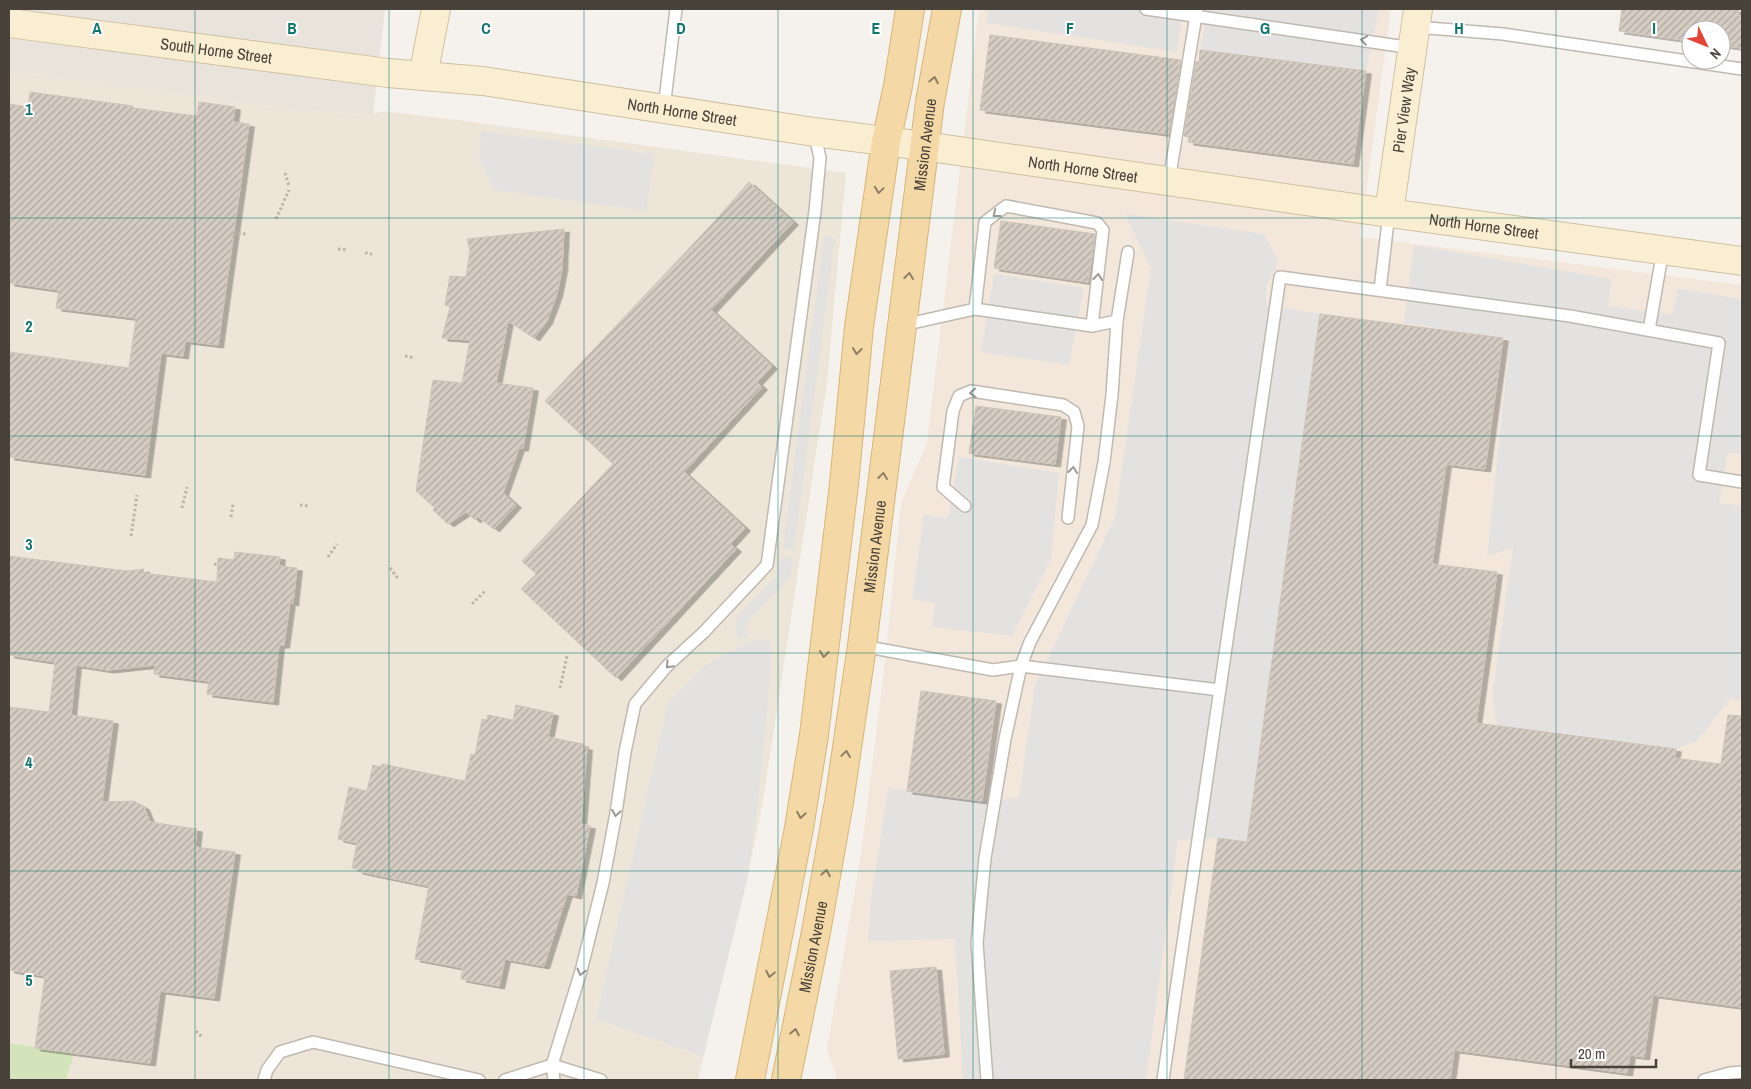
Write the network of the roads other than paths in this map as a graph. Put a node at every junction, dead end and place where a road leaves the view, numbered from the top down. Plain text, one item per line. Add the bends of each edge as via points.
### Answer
1 (436, 9) edge
2 (676, 9) edge
3 (910, 9) edge
4 (948, 9) edge
5 (1146, 9) edge
6 (1197, 12) edge
7 (9, 23) edge
8 (1416, 28) edge
9 (1742, 69) edge
10 (422, 76) junction
11 (664, 108) junction
12 (814, 132) junction
13 (886, 142) junction
14 (924, 146) junction
15 (1169, 181) junction
16 (1389, 213) junction
17 (1663, 250) junction
18 (1128, 252) dead end
19 (1742, 260) edge
20 (1380, 290) junction
21 (975, 309) junction
22 (1117, 321) junction
23 (903, 325) junction
24 (1092, 326) junction
25 (1649, 330) junction
26 (1742, 482) edge
27 (844, 484) junction
28 (965, 506) dead end
29 (1068, 518) dead end
30 (862, 646) junction
31 (1021, 666) junction
32 (1220, 690) junction
33 (552, 1065) junction
34 (1742, 1072) edge
35 (264, 1080) edge
36 (480, 1080) edge
37 (505, 1080) edge
38 (554, 1080) edge
39 (601, 1080) edge
40 (750, 1080) edge
41 (786, 1080) edge
42 (987, 1080) edge
43 (1163, 1080) edge
44 (1704, 1080) edge

1 - 10 street
2 - 11 lane
3 - 13 main road
14 -> 4 main road, Mission Avenue
5 - 6 lane
8 -> 6 lane
6 - 15 lane
7 - 10 street, South Horne Street
8 - 9 lane via 1503,34
8 - 16 street, Pier View Way
10 - 11 street, North Horne Street via 483,81
11 - 12 street, North Horne Street
12 - 13 street, North Horne Street
12 -> 33 lane via 820,158 815,211 768,565 667,666 635,704 603,883 582,972
13 - 14 street, North Horne Street
13 -> 27 main road via 859,327
14 - 15 street, North Horne Street
23 -> 14 main road, Mission Avenue
15 - 16 street, North Horne Street
16 - 17 street, North Horne Street
16 - 20 lane
17 - 19 street, North Horne Street
17 - 25 lane
18 - 22 lane
20 - 25 lane
20 - 32 lane via 1280,277
21 - 23 lane
21 - 24 lane
24 -> 21 lane via 1104,230 1097,222 1006,206 985,222
22 - 24 lane
22 - 31 lane via 1104,462 1092,525 1030,642
30 -> 23 main road, Mission Avenue
25 - 26 lane via 1719,343 1699,475
27 - 30 main road via 855,528 844,632 850,642
27 -> 40 main road via 814,735
29 -> 28 lane via 1078,426 1074,412 1063,405 971,392 959,396 953,411 943,487
30 - 31 lane via 993,670
41 -> 30 main road, Mission Avenue via 839,802
31 - 32 lane
31 - 42 lane via 985,858 977,942
32 - 43 lane
33 - 37 lane
33 - 38 lane
33 - 39 lane
34 - 44 lane
35 - 36 lane via 266,1070 280,1052 313,1042

